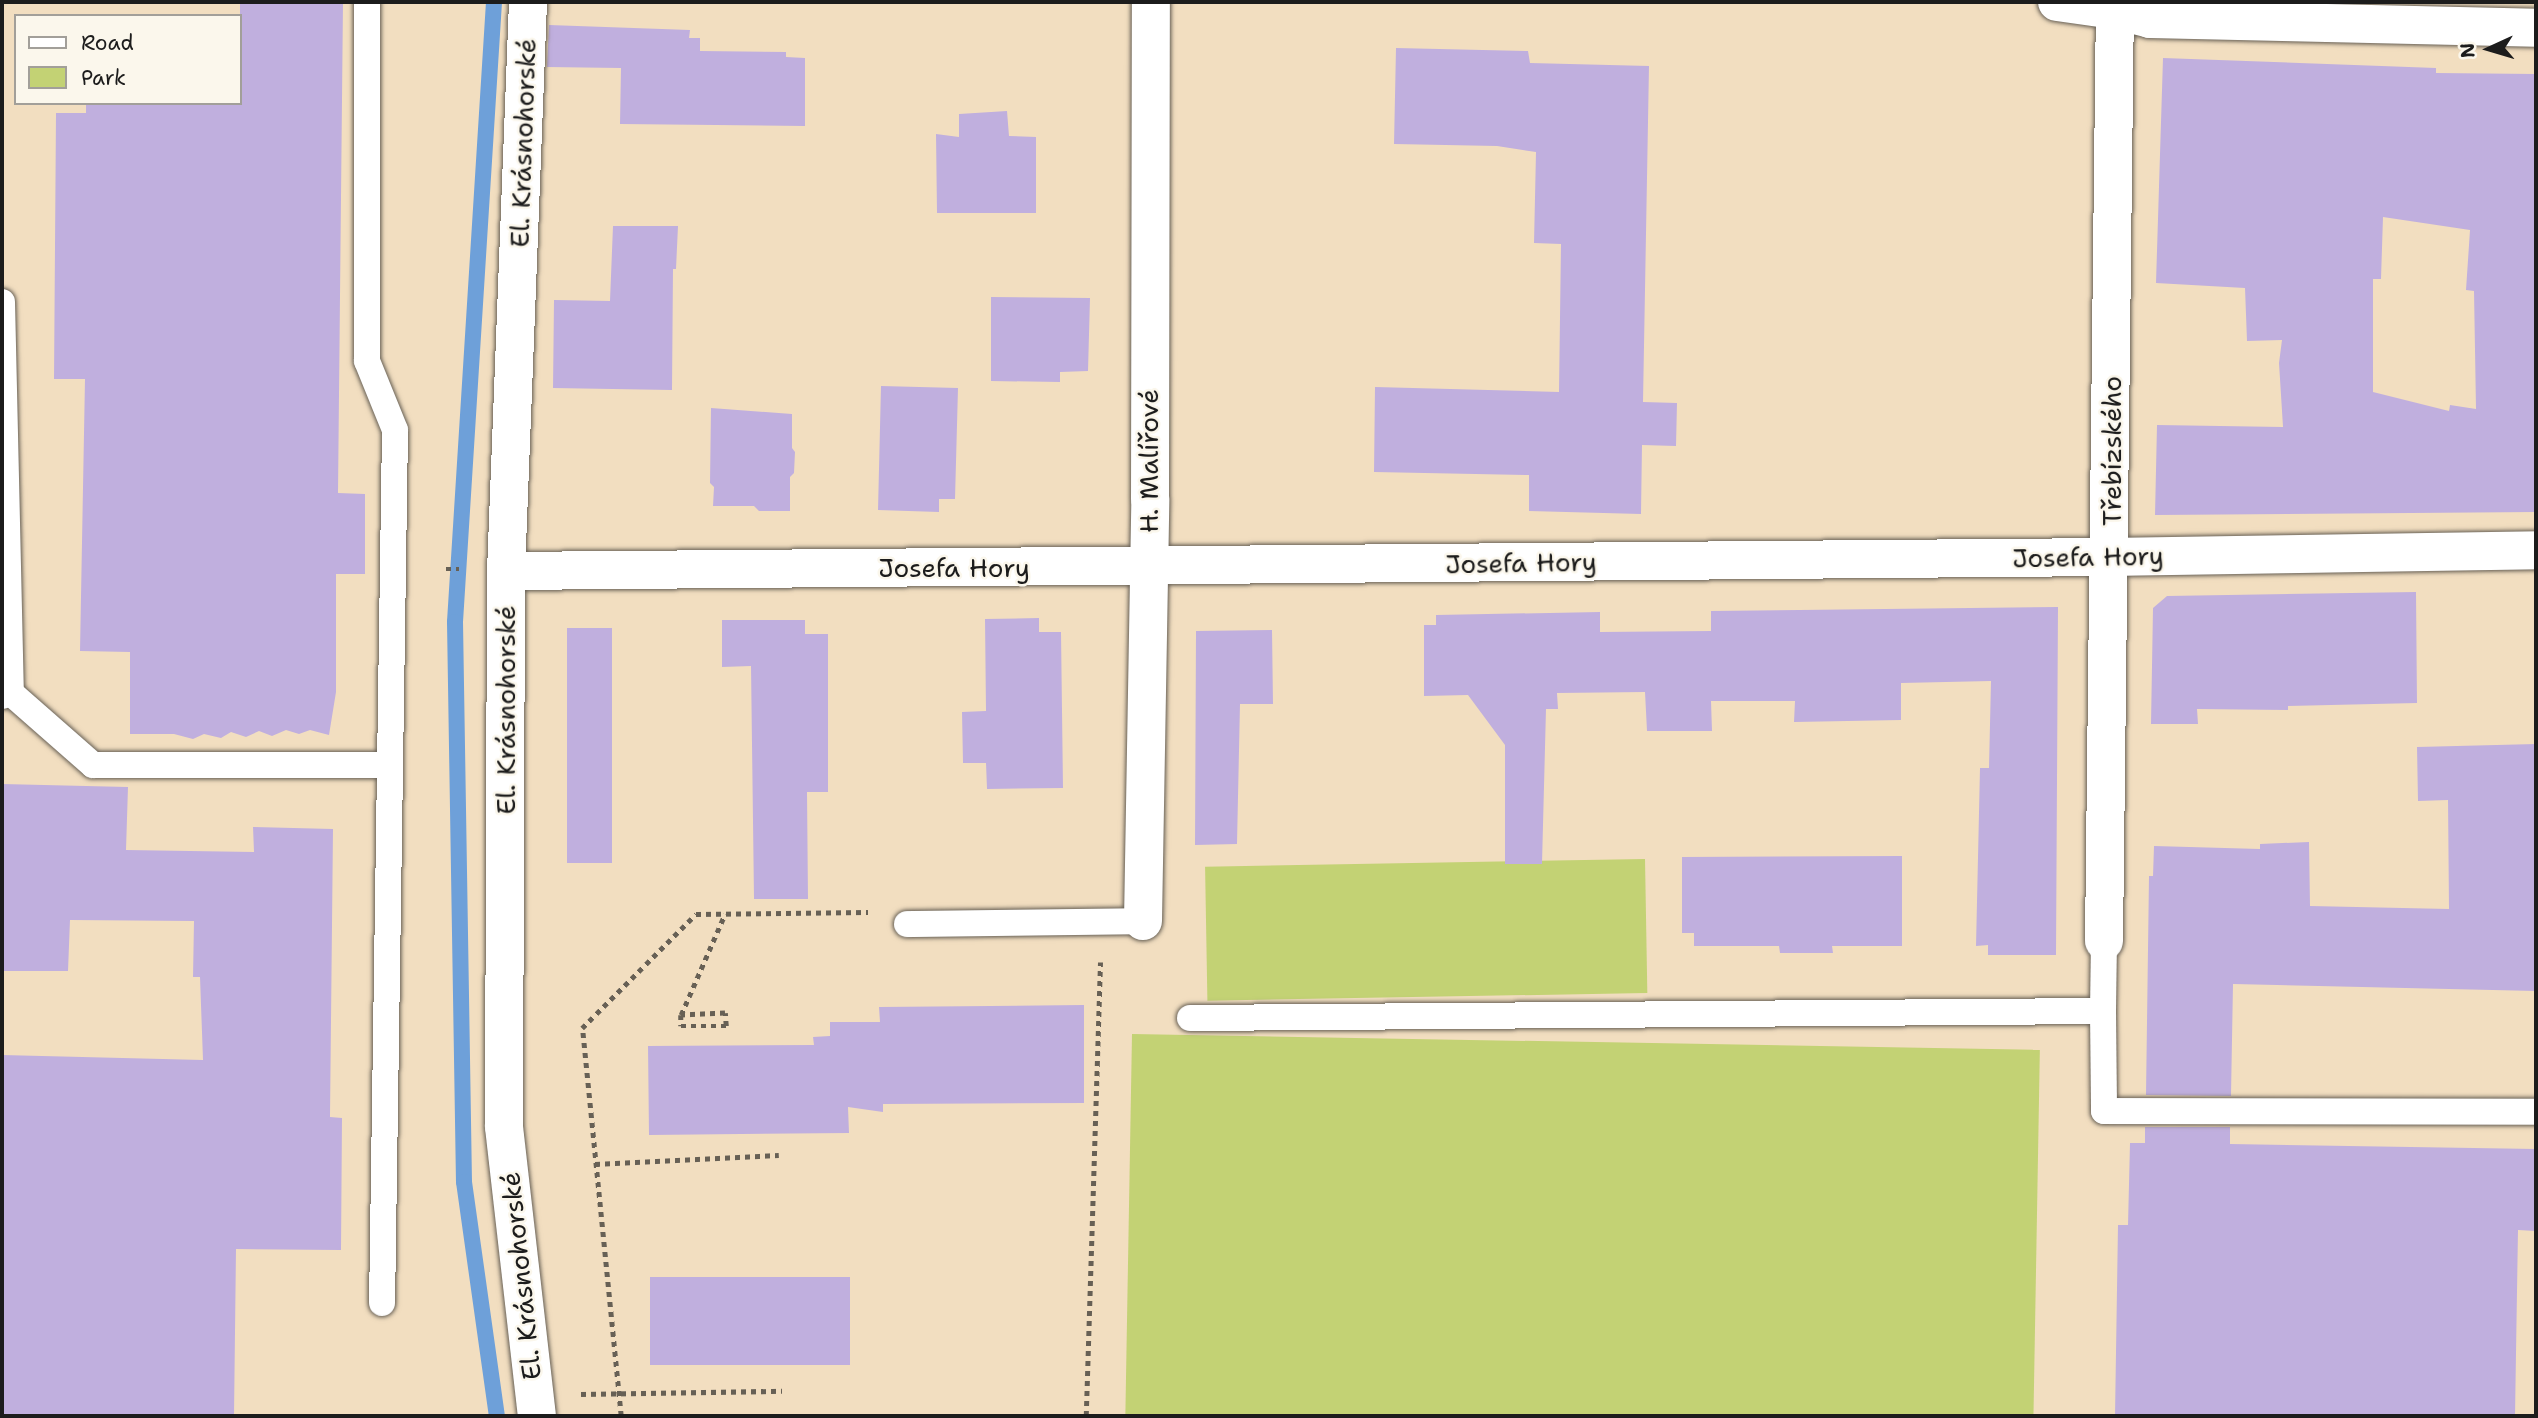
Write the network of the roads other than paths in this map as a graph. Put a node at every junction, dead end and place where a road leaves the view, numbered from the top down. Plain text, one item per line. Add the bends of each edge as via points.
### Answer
1 (367, 2) edge
2 (528, 2) edge
3 (1150, 2) edge
4 (2057, 2) edge
5 (2115, 6) edge
6 (2536, 28) edge
7 (2, 302) edge
8 (2536, 550) edge
9 (2111, 557) junction
10 (1148, 567) junction
11 (506, 571) junction
12 (7, 694) edge
13 (390, 765) junction
14 (1143, 921) joint
15 (906, 924) dead end
16 (2104, 942) joint
17 (2104, 1011) junction
18 (1190, 1018) dead end
19 (2536, 1112) edge
20 (382, 1303) dead end
21 (536, 1406) edge

1 - 13 lane via 367,360 395,430
2 - 11 street, El. Krásnohorské
3 - 10 street, H. Malířové
4 - 5 street
5 - 6 street via 2150,19
5 - 9 street, Třebízského
7 - 12 lane
8 - 9 street, Josefa Hory
9 - 10 street, Josefa Hory
9 - 16 street, Třebízského
10 - 11 street, Josefa Hory
10 - 14 street, H. Malířové
11 - 21 street, El. Krásnohorské via 504,1127
12 - 13 lane via 93,765
13 - 20 lane
14 - 15 lane
16 - 17 lane
17 - 18 lane
17 - 19 lane via 2104,1111

